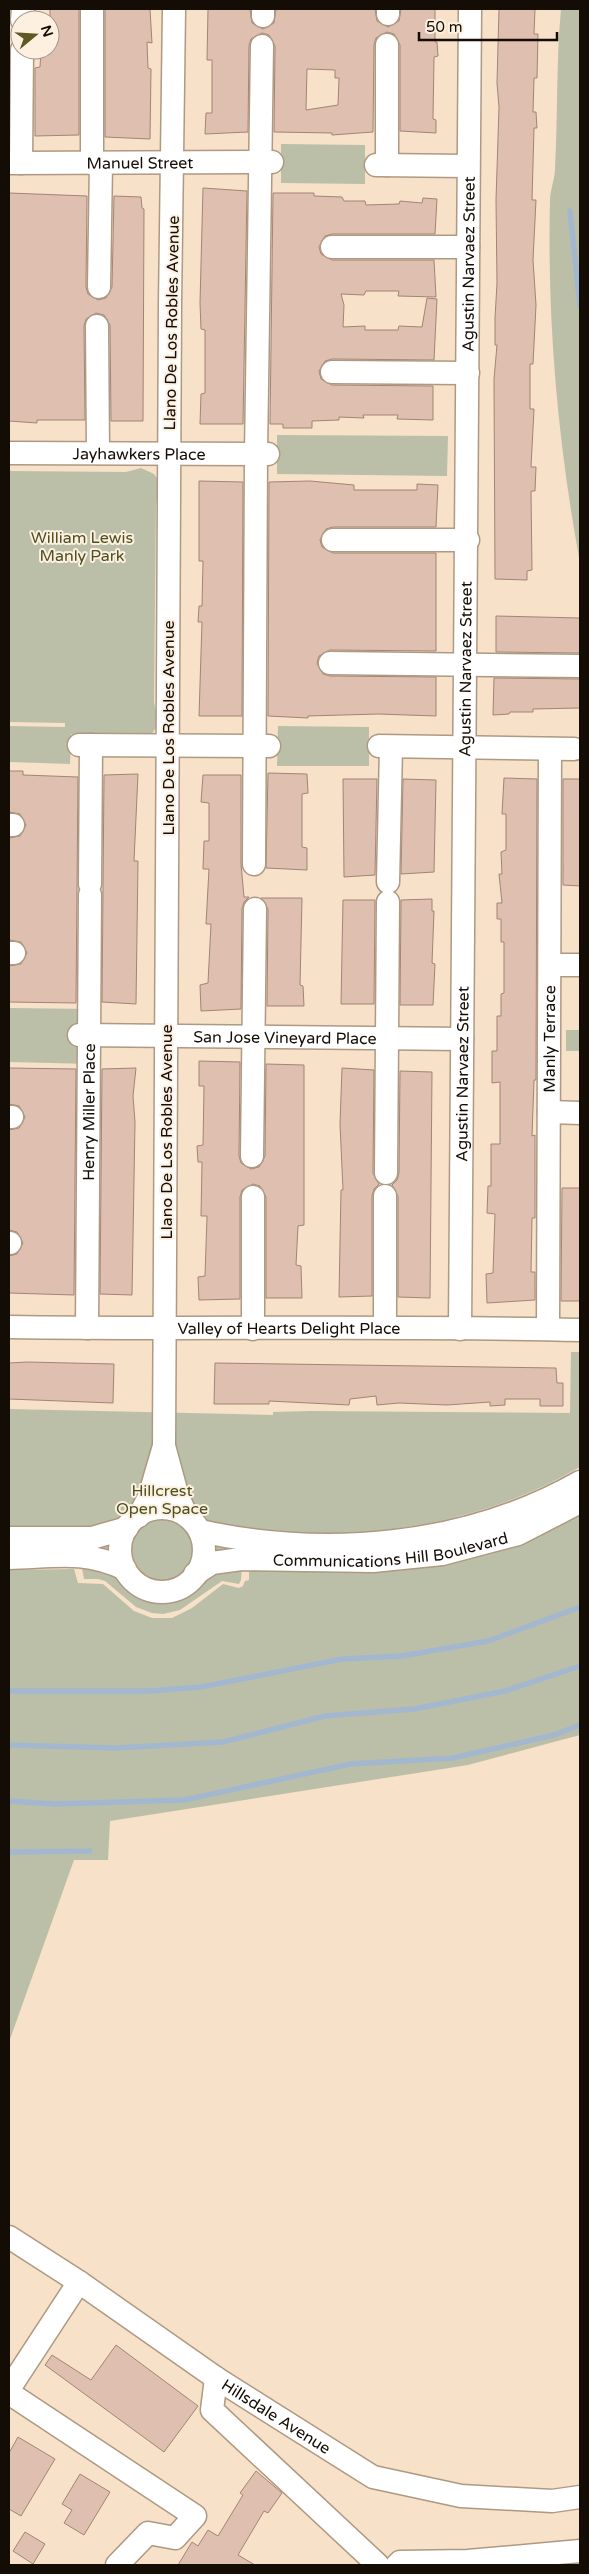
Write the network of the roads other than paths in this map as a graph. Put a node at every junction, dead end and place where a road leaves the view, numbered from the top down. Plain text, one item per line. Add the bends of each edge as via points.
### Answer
1 (92, 9) edge
2 (174, 9) edge
3 (470, 9) edge
4 (387, 45) dead end
5 (262, 46) dead end
6 (20, 60) edge
7 (15, 87) edge
8 (266, 162) junction
9 (15, 163) edge
10 (96, 163) junction
11 (172, 164) junction
12 (468, 166) junction
13 (468, 246) junction
14 (332, 247) dead end
15 (99, 287) dead end
16 (98, 326) dead end
17 (332, 372) dead end
18 (468, 373) junction
19 (169, 452) junction
20 (98, 453) junction
21 (9, 454) edge
22 (262, 454) junction
23 (333, 540) dead end
24 (468, 540) junction
25 (330, 663) dead end
26 (465, 665) junction
27 (580, 666) edge
28 (262, 746) junction
29 (168, 747) junction
30 (465, 748) junction
31 (550, 749) junction
32 (574, 749) dead end
33 (254, 864) dead end
34 (255, 909) dead end
35 (550, 965) junction
36 (580, 966) edge
37 (84, 1035) junction
38 (166, 1036) junction
39 (387, 1037) junction
40 (254, 1038) junction
41 (462, 1039) junction
42 (549, 1112) junction
43 (580, 1113) edge
44 (252, 1156) dead end
45 (386, 1173) dead end
46 (385, 1196) dead end
47 (254, 1197) dead end
48 (9, 1327) edge
49 (165, 1327) junction
50 (385, 1327) junction
51 (87, 1328) junction
52 (253, 1329) junction
53 (460, 1329) junction
54 (566, 1330) edge
55 (164, 1446) junction
56 (580, 1482) edge
57 (580, 1502) edge
58 (133, 1522) junction
59 (193, 1523) junction
60 (9, 1538) edge
61 (9, 1558) edge
62 (125, 1569) junction
63 (195, 1574) junction
64 (9, 2237) edge
65 (79, 2282) junction
66 (216, 2378) junction
67 (9, 2388) edge
68 (9, 2393) edge
69 (580, 2497) edge
70 (580, 2552) edge
71 (117, 2565) edge
72 (378, 2565) edge
73 (397, 2565) edge

1 - 10 street
2 - 11 street, Llano De Los Robles Avenue
3 - 12 street, Agustin Narvaez Street
4 - 12 street via 382,165
5 - 8 street
6 - 7 street
7 - 9 street
8 - 11 street, Manuel Street
8 - 22 street
9 - 10 street, Manuel Street
10 - 11 street, Manuel Street
10 - 15 street
11 - 19 street, Llano De Los Robles Avenue
12 - 13 street, Agustin Narvaez Street
13 - 14 street
13 - 18 street, Agustin Narvaez Street
16 - 20 street
17 - 18 street
18 - 24 street, Agustin Narvaez Street
19 - 20 street, Jayhawkers Place
19 - 22 street, Jayhawkers Place
19 - 29 street, Llano De Los Robles Avenue
20 - 21 street, Jayhawkers Place
22 - 28 street
23 - 24 street
24 - 26 street, Agustin Narvaez Street
25 - 26 street
26 - 27 street
26 - 30 street, Agustin Narvaez Street
28 - 29 street, Henry Miller Place
28 - 33 street
29 - 37 street, Henry Miller Place via 85,745 90,890
29 - 38 street, Llano De Los Robles Avenue
30 - 31 street
30 - 39 street via 385,746
30 - 41 street, Agustin Narvaez Street
31 - 32 street
31 - 35 street, Manly Terrace
34 - 40 street
35 - 36 street
35 - 42 street, Manly Terrace
37 - 38 street, San Jose Vineyard Place
37 - 51 street, Henry Miller Place
38 - 40 street, San Jose Vineyard Place
38 - 49 street, Llano De Los Robles Avenue
39 - 40 street, San Jose Vineyard Place
39 - 41 street, San Jose Vineyard Place
39 - 45 street
40 - 44 street
41 - 53 street, Agustin Narvaez Street
42 - 43 street
42 - 54 street, Manly Terrace
46 - 50 street
47 - 52 street
48 - 51 street, Valley of Hearts Delight Place
49 - 51 street, Valley of Hearts Delight Place
49 - 52 street, Valley of Hearts Delight Place
49 - 55 street, Llano De Los Robles Avenue
50 - 52 street, Valley of Hearts Delight Place
50 - 53 street, Valley of Hearts Delight Place
53 - 54 street, Valley of Hearts Delight Place
55 - 58 street, Llano De Los Robles Avenue via 149,1497
55 - 59 street, Llano De Los Robles Avenue via 177,1494
56 - 59 street, Communications Hill Boulevard via 526,1508 480,1525 400,1541 284,1543 242,1539
57 - 63 street, Communications Hill Boulevard via 518,1534 442,1554 373,1561 241,1559 212,1563
58 - 59 street via 161,1508 180,1512
58 - 60 street via 92,1538
58 - 62 street via 120,1548
59 - 63 street via 204,1555
61 - 62 street via 83,1556 98,1558
62 - 63 street via 136,1583 158,1592 179,1587
64 - 65 street, Hillsdale Avenue
65 - 66 street, Hillsdale Avenue
65 - 67 street
66 - 69 street, Hillsdale Avenue via 373,2477 460,2496 552,2501
66 - 72 street via 212,2410
68 - 71 street via 195,2516 176,2538 148,2533
70 - 73 street via 468,2561 400,2562

